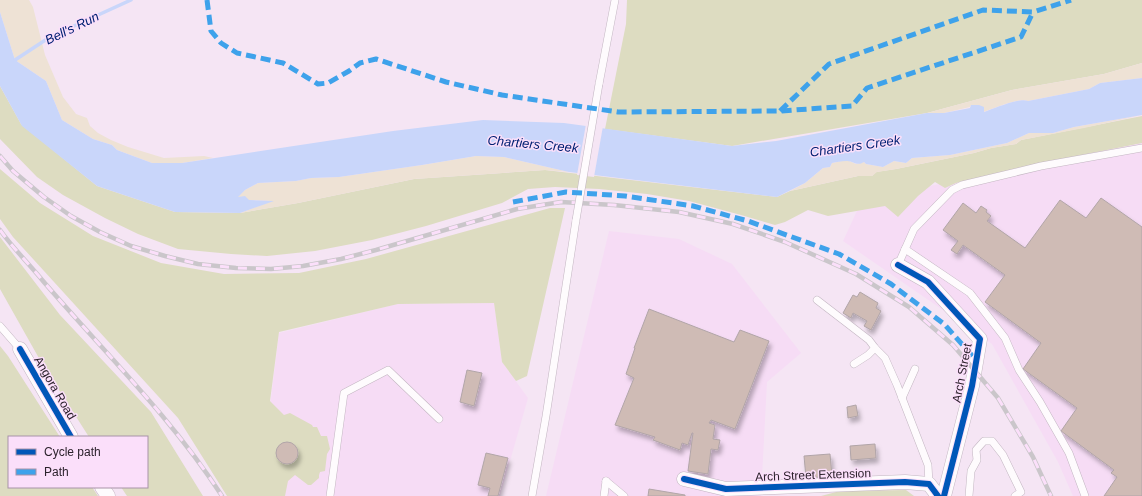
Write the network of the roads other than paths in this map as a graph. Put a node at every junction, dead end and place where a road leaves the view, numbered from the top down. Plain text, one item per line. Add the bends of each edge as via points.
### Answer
1 (615, 0) edge
2 (1142, 148) edge
3 (905, 249) junction
4 (898, 265) joint
5 (817, 300) dead end
6 (0, 326) edge
7 (875, 348) junction
8 (20, 349) joint
9 (854, 364) dead end
10 (915, 370) dead end
11 (902, 398) junction
12 (439, 419) dead end
13 (70, 436) edge
14 (684, 479) dead end
15 (929, 484) junction
16 (330, 496) edge
17 (532, 496) edge
18 (604, 496) edge
19 (624, 496) edge
20 (938, 496) edge
21 (944, 496) edge
22 (969, 496) edge
23 (1015, 496) edge
24 (1085, 496) edge

1 - 17 lane, bridge via 576,220
2 - 3 lane via 1042,166 962,185 952,190 914,229
3 - 4 lane
3 - 24 lane via 970,293 1005,338 1018,370 1069,453
4 - 21 street, Arch Street via 928,282 980,339 972,386
5 - 7 lane via 869,340
6 - 8 lane
7 - 9 lane
7 - 11 lane via 885,358
8 - 13 street, Angora Road
10 - 11 lane
11 - 15 lane via 928,465
12 - 16 lane via 388,370 344,393
14 - 15 street, Arch Street Extension via 726,489 905,482
15 - 20 street
18 - 19 lane via 606,481
22 - 23 lane via 971,471 977,460 976,450 984,441 992,441 1003,455 1020,492

